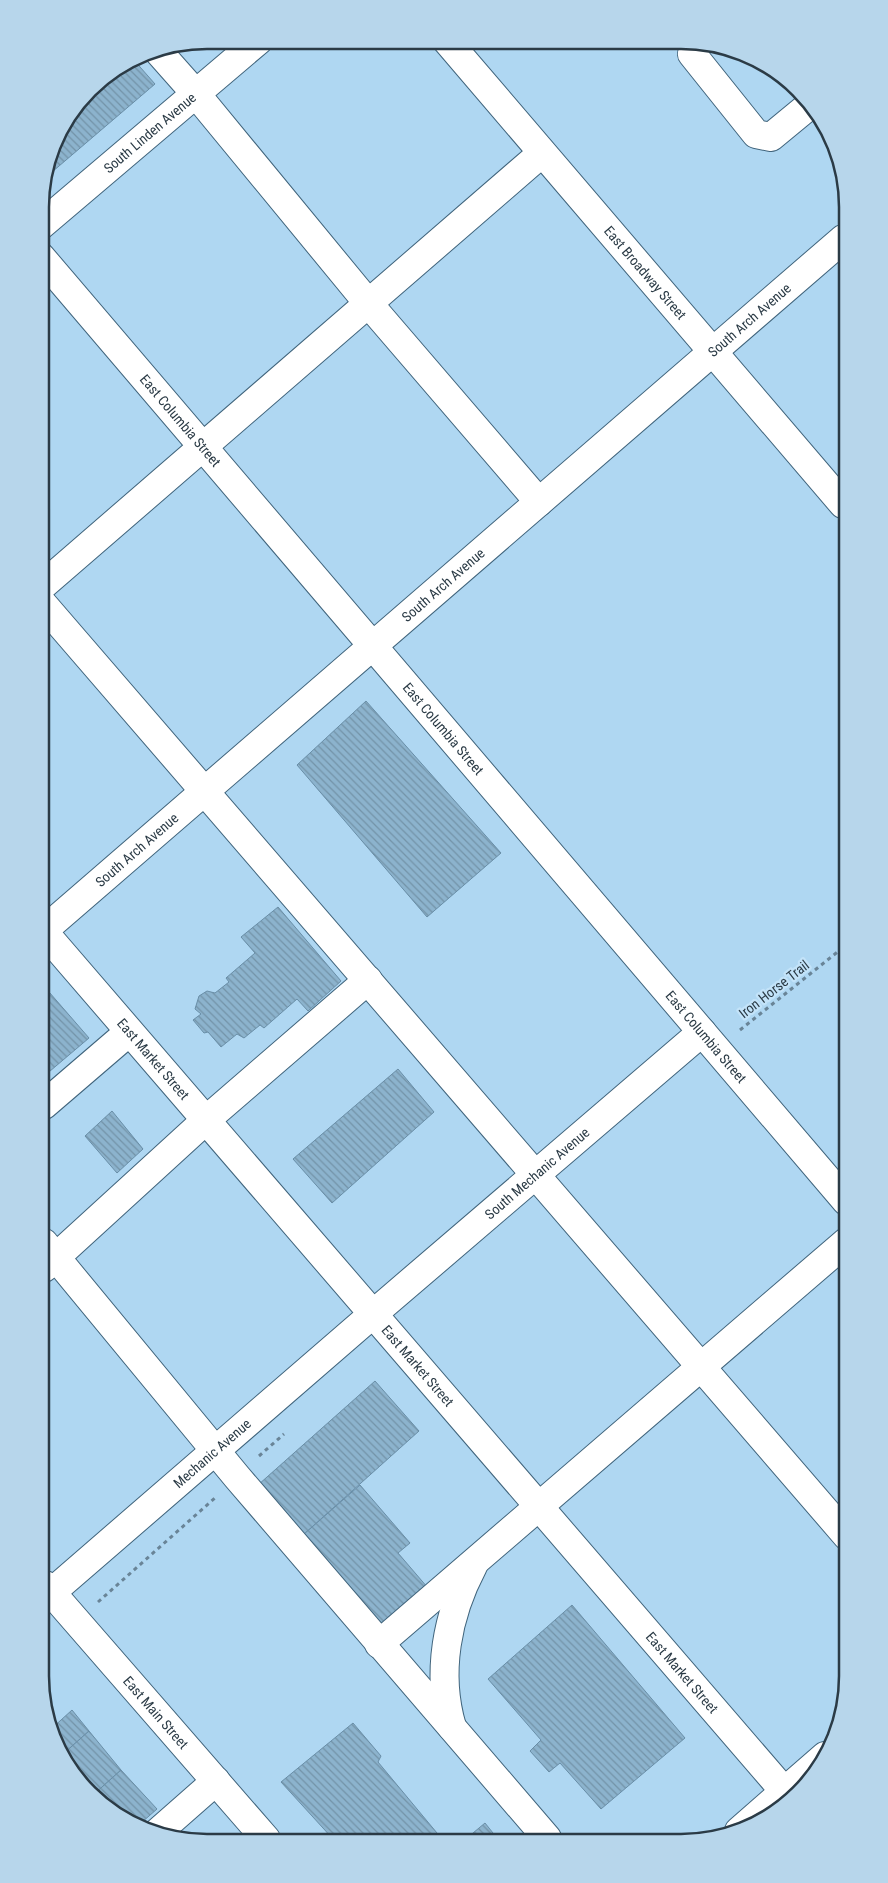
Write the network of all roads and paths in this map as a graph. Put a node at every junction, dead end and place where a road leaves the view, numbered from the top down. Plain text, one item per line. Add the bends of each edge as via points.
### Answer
1 (248, 49) edge
2 (453, 49) edge
3 (694, 49) edge
4 (162, 56) edge
5 (196, 94) junction
6 (805, 109) edge
7 (542, 153) junction
8 (49, 218) edge
9 (839, 248) edge
10 (49, 266) edge
11 (368, 303) junction
12 (713, 351) junction
13 (202, 446) junction
14 (839, 497) edge
15 (539, 502) junction
16 (49, 580) edge
17 (49, 611) edge
18 (372, 646) junction
19 (205, 792) junction
20 (49, 926) edge
21 (49, 938) edge
22 (839, 950) edge
23 (368, 980) junction
24 (129, 1032) junction
25 (709, 1040) junction
26 (49, 1102) edge
27 (206, 1120) junction
28 (536, 1175) junction
29 (839, 1193) edge
30 (839, 1248) edge
31 (49, 1255) edge
32 (49, 1257) edge
33 (373, 1314) junction
34 (701, 1366) junction
35 (215, 1451) junction
36 (538, 1506) junction
37 (839, 1527) edge
38 (478, 1558) junction
39 (49, 1591) edge
40 (49, 1593) edge
41 (379, 1644) junction
42 (453, 1728) junction
43 (216, 1781) junction
44 (787, 1793) edge
45 (163, 1828) edge
46 (262, 1834) edge
47 (545, 1834) edge

1 - 5 street, South Linden Avenue
2 - 7 street, East Broadway Street
3 - 6 street via 692,54 756,134 771,137
4 - 5 street
5 - 8 street, South Linden Avenue
5 - 11 street
7 - 11 street
7 - 12 street, East Broadway Street
9 - 12 street, South Arch Avenue
10 - 13 street, East Columbia Street
11 - 13 street
11 - 15 street
12 - 14 street, East Broadway Street
12 - 15 street, South Arch Avenue
13 - 16 street
13 - 18 street, East Columbia Street
15 - 18 street, South Arch Avenue
17 - 19 street
18 - 19 street, South Arch Avenue
18 - 25 street, East Columbia Street
19 - 20 street, South Arch Avenue
19 - 23 street
21 - 24 street, East Market Street
22 - 25 path, Iron Horse Trail
23 - 27 street
23 - 28 street
24 - 26 street
24 - 27 street, East Market Street
25 - 28 street, South Mechanic Avenue
25 - 29 street, East Columbia Street
27 - 31 street
27 - 33 street, East Market Street
28 - 33 street, South Mechanic Avenue
28 - 34 street
30 - 34 street
32 - 35 street
33 - 35 street, Mechanic Avenue
33 - 36 street, East Market Street
34 - 36 street
34 - 37 street
35 - 39 street, Mechanic Avenue
35 - 41 street
36 - 38 street
36 - 44 street, East Market Street
38 - 41 street
38 - 42 street via 454,1612 446,1648 445,1682
40 - 43 street, East Main Street
41 - 42 street
42 - 47 street
43 - 45 street
43 - 46 street, East Main Street

